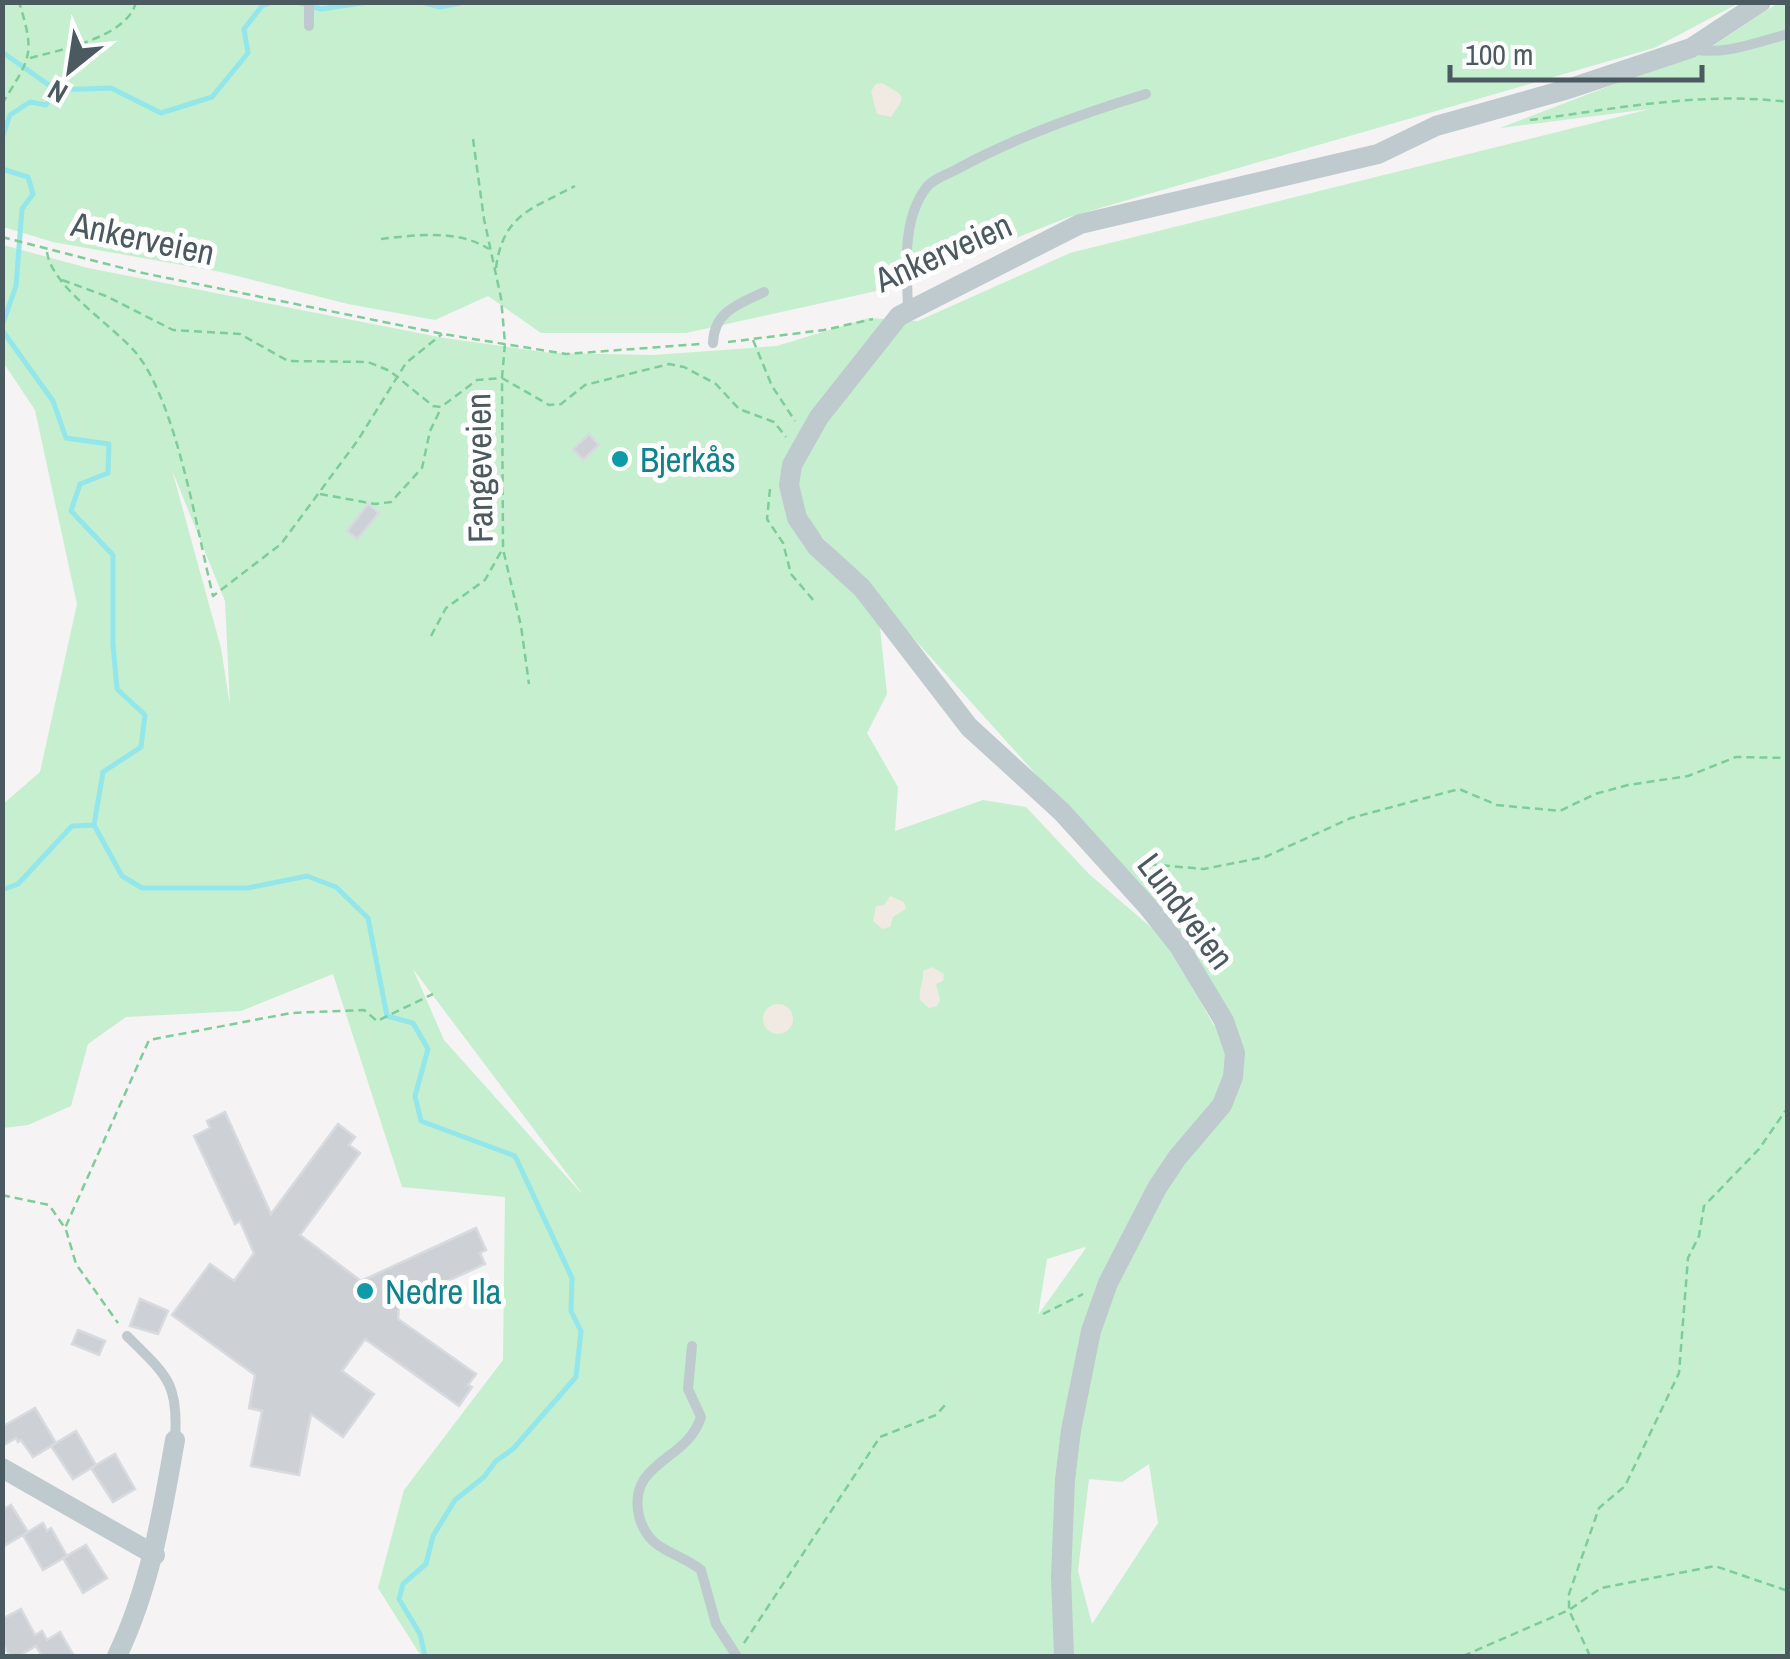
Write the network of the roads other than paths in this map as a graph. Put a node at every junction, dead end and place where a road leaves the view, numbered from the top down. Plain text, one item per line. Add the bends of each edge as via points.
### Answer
1 (309, 2) edge
2 (1761, 2) edge
3 (309, 26) dead end
4 (1788, 34) edge
5 (1691, 48) junction
6 (1146, 94) dead end
7 (764, 292) dead end
8 (904, 312) junction
9 (712, 343) road end
10 (127, 1336) road end
11 (692, 1346) dead end
12 (175, 1440) joint
13 (2, 1468) edge
14 (155, 1554) junction
15 (736, 1655) edge
16 (117, 1656) edge
17 (1064, 1656) edge

1 - 3 lane
2 - 5 street, Ankerveien
4 - 5 lane via 1724,50
5 - 8 street, Ankerveien via 1436,126 1378,154 1080,224
6 - 8 lane via 1000,146 927,186 911,222
7 - 9 lane via 727,310
8 - 17 street, Lundveien via 801,445 789,485 797,518 816,546 862,588 969,728 1062,812 1148,907 1224,1021 1235,1053 1222,1106 1167,1173 1130,1237 1081,1371 1065,1480
10 - 12 lane via 161,1370 177,1403
11 - 15 lane via 688,1389 701,1417 696,1432 642,1479 637,1506 654,1542 702,1570 716,1624
12 - 14 street
13 - 14 street
14 - 16 street

